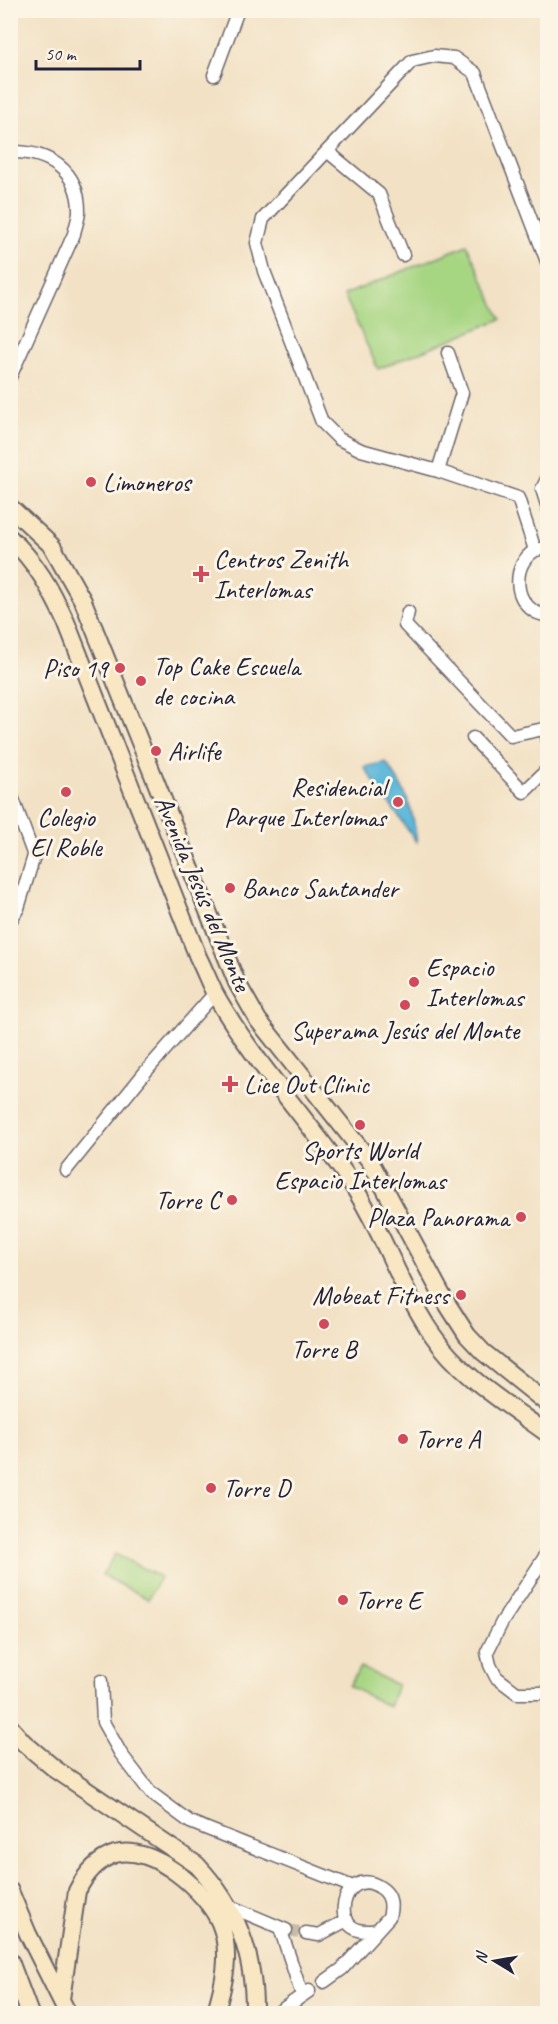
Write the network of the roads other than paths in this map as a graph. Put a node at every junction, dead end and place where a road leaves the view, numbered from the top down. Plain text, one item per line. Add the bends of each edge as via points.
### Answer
1 (238, 10) edge
2 (214, 75) dead end
3 (327, 151) junction
4 (10, 152) edge
5 (403, 255) dead end
6 (548, 264) edge
7 (448, 353) dead end
8 (10, 377) edge
9 (438, 471) junction
10 (548, 477) edge
11 (10, 507) edge
12 (548, 507) edge
13 (10, 538) edge
14 (541, 549) edge
15 (408, 612) dead end
16 (548, 616) edge
17 (112, 672) junction
18 (90, 683) junction
19 (547, 728) edge
20 (473, 738) dead end
21 (548, 742) edge
22 (548, 769) edge
23 (10, 791) edge
24 (10, 921) edge
25 (215, 993) junction
26 (66, 1170) dead end
27 (390, 1200) junction
28 (369, 1212) junction
29 (548, 1404) edge
30 (548, 1434) edge
31 (546, 1555) edge
32 (101, 1681) dead end
33 (548, 1693) edge
34 (10, 1727) edge
35 (353, 1887) junction
36 (10, 1891) edge
37 (229, 1906) junction
38 (347, 1920) junction
39 (376, 1930) junction
40 (306, 1933) tunnel mouth
41 (10, 1961) edge
42 (324, 1982) dead end
43 (64, 2006) edge
44 (30, 2013) edge
45 (215, 2013) edge
46 (254, 2013) edge
47 (276, 2013) edge

1 - 2 street
3 - 5 street via 379,194
3 - 6 street via 412,62 434,56 454,58 476,73
3 - 9 street via 263,219 257,243 264,271 322,422 339,439 361,450
4 - 8 street via 46,157 61,166 76,192 79,212 74,234
7 - 9 street via 462,393
9 - 14 street via 518,498
10 - 12 street via 542,489
11 - 17 main road, Avenida Jesús del Monte via 52,546 68,571
13 - 18 main road, Avenida Jesús del Monte via 48,583
14 - 16 street via 522,563 517,581 522,599 534,612
15 - 19 street via 405,625 511,736
17 - 18 main road
17 - 27 main road, Avenida Jesús del Monte via 237,983 258,1020 370,1161
18 - 25 main road, Avenida Jesús del Monte
19 - 21 street
20 - 22 street via 524,792
23 - 24 street via 34,856 18,908
25 - 26 street
25 - 28 main road, Avenida Jesús del Monte
27 - 28 main road
27 - 29 main road, Avenida Jesús del Monte via 467,1335
28 - 30 main road, Avenida Jesús del Monte via 420,1314 448,1354 465,1373
31 - 33 street via 502,1622 488,1652 496,1677 517,1692
32 - 35 street via 103,1722 121,1754 151,1793 190,1822
34 - 37 main road via 55,1769 197,1865
35 - 38 street via 344,1899
35 - 39 street via 371,1883 386,1892 392,1909 384,1925
36 - 43 main road
37 - 46 main road via 249,1959
37 - 47 street via 283,1929 305,1993
38 - 39 street via 360,1930
38 - 40 street via 319,1935
39 - 42 street via 342,1969
41 - 44 main road
43 - 45 main road via 77,1892 85,1877 102,1861 130,1852 159,1862 188,1881 210,1904 221,1925 225,1948 225,1977

